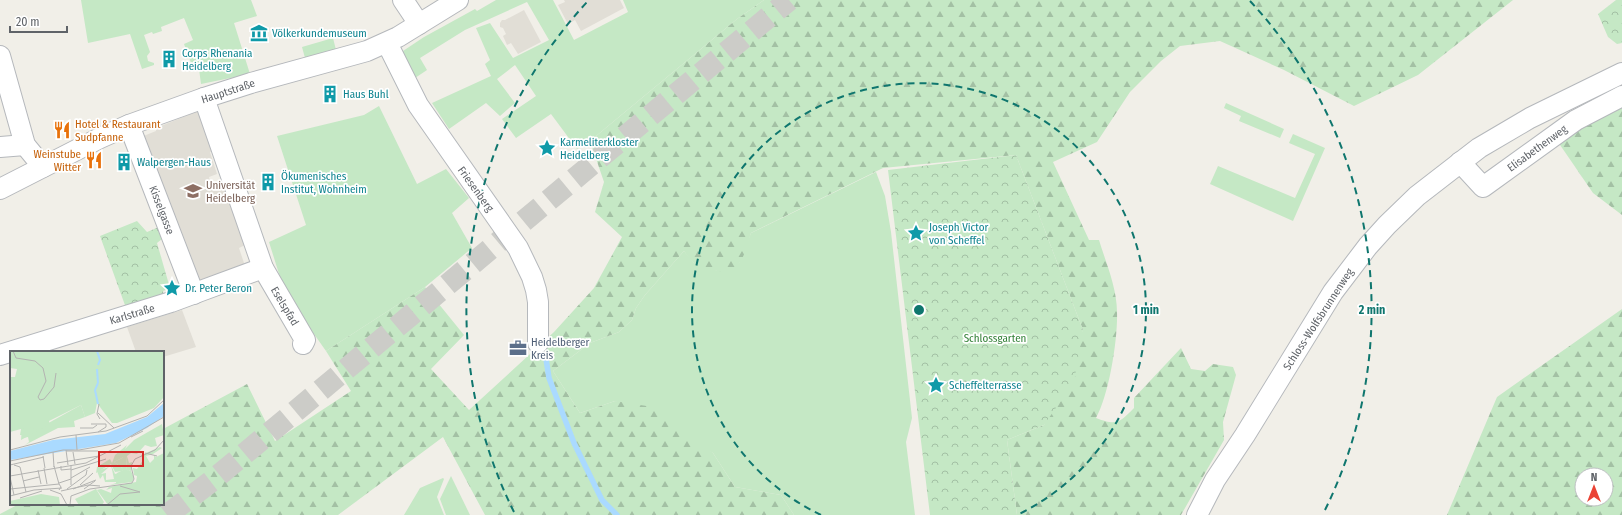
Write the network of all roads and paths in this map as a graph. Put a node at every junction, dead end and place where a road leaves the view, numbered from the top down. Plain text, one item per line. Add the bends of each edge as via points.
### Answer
1 (403, 0) edge
2 (458, 0) edge
3 (419, 24) junction
4 (387, 43) junction
5 (0, 56) edge
6 (1622, 73) edge
7 (1622, 96) edge
8 (206, 106) junction
9 (129, 125) junction
10 (24, 145) junction
11 (0, 146) edge
12 (1460, 162) junction
13 (43, 167) junction
14 (0, 189) edge
15 (263, 268) junction
16 (194, 294) junction
17 (538, 343) dead end
18 (303, 344) dead end
19 (13, 351) edge
20 (10, 352) edge
21 (0, 355) edge
22 (1197, 515) edge

1 - 3 street
2 - 3 street, Hauptstraße
3 - 4 street, Hauptstraße
4 - 8 street, Hauptstraße via 346,58 292,71
4 - 17 street, Friesenberg via 418,105 518,248 536,290
5 - 10 street
6 - 12 street, Schloss-Wolfsbrunnenweg via 1517,125
7 - 12 street, Elisabethenweg via 1576,120 1483,187
8 - 9 street, Hauptstraße
8 - 15 street
9 - 13 street, Hauptstraße
9 - 16 street, Kisselgasse
10 - 11 street
10 - 13 street
12 - 22 street, Schloss-Wolfsbrunnenweg via 1417,196 1387,225 1337,286 1215,480
13 - 14 street, Hauptstraße
15 - 16 street, Karlstraße
15 - 18 street, Eselspfad via 305,340
16 - 19 street, Karlstraße
20 - 21 street, Karlstraße

